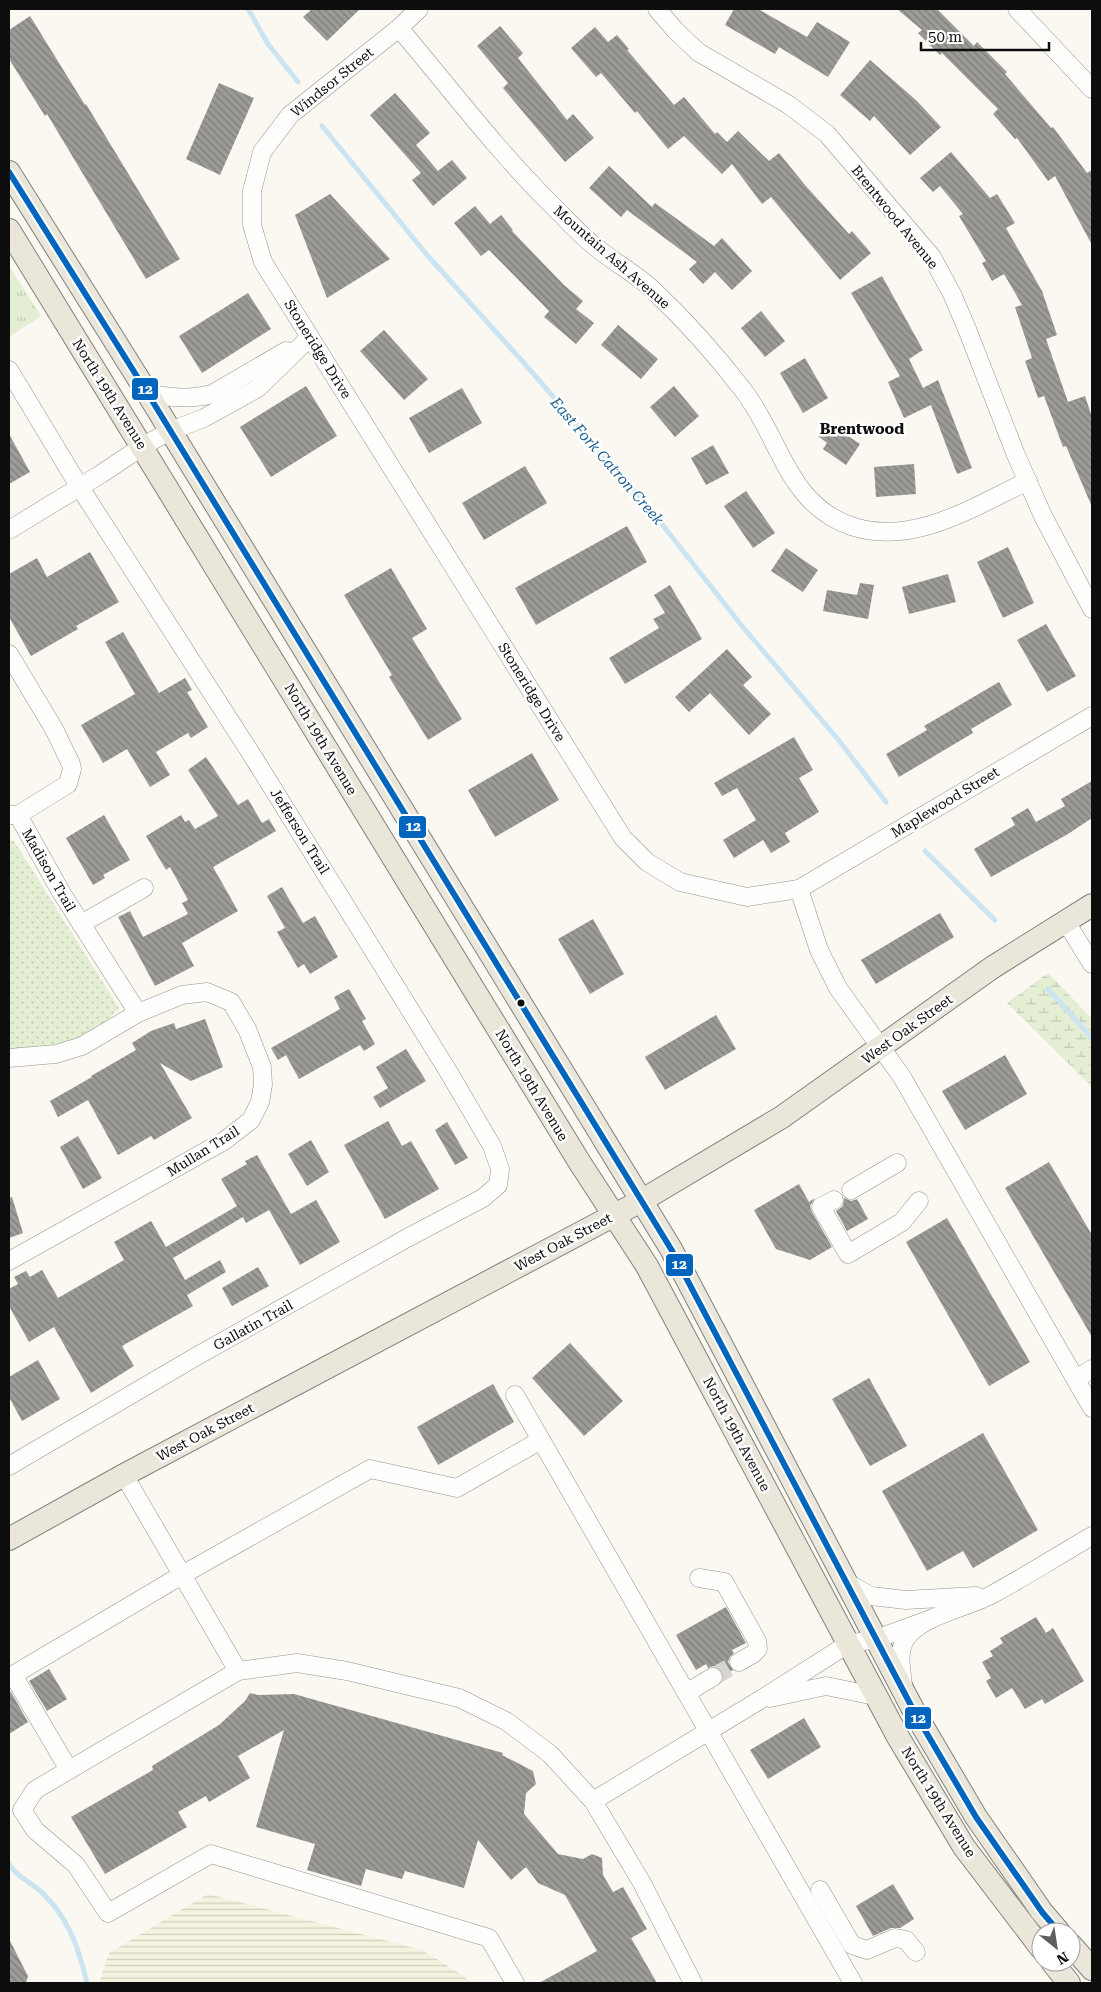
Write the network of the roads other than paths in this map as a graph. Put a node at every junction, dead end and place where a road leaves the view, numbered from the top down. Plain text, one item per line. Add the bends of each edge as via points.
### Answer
1 (419, 9) edge
2 (657, 9) edge
3 (1017, 9) edge
4 (399, 28) junction
5 (1092, 89) edge
6 (9, 172) edge
7 (252, 225) joint
8 (9, 230) edge
9 (310, 337) junction
10 (9, 370) edge
11 (148, 394) junction
12 (170, 432) junction
13 (143, 446) junction
14 (1028, 482) junction
15 (79, 486) junction
16 (9, 530) edge
17 (1092, 608) edge
18 (9, 654) edge
19 (1092, 716) edge
20 (13, 815) edge
21 (144, 888) dead end
22 (799, 889) junction
23 (1092, 905) edge
24 (1066, 922) junction
25 (81, 924) junction
26 (1092, 964) edge
27 (138, 1013) junction
28 (882, 1047) junction
29 (9, 1058) edge
30 (897, 1164) dead end
31 (498, 1185) joint
32 (851, 1190) dead end
33 (834, 1200) dead end
34 (641, 1201) junction
35 (919, 1202) dead end
36 (613, 1216) junction
37 (9, 1261) edge
38 (1092, 1369) edge
39 (1076, 1379) junction
40 (515, 1394) dead end
41 (1092, 1408) edge
42 (541, 1440) junction
43 (9, 1466) edge
44 (124, 1475) junction
45 (1092, 1536) edge
46 (9, 1539) edge
47 (182, 1575) junction
48 (699, 1578) dead end
49 (847, 1583) junction
50 (992, 1595) junction
51 (931, 1619) junction
52 (876, 1639) junction
53 (848, 1644) junction
54 (739, 1662) tunnel mouth
55 (238, 1671) junction
56 (713, 1677) tunnel mouth
57 (686, 1692) junction
58 (904, 1692) junction
59 (875, 1696) junction
60 (760, 1700) junction
61 (708, 1732) junction
62 (69, 1770) junction
63 (593, 1801) junction
64 (820, 1890) dead end
65 (1050, 1922) edge
66 (1031, 1935) edge
67 (916, 1952) dead end
68 (1081, 1956) edge
69 (1092, 1969) edge
70 (1060, 1972) edge
71 (515, 1983) edge
72 (693, 1983) edge
73 (853, 1983) edge
74 (1069, 1983) edge

1 - 4 street, Windsor Street
2 - 14 street, Brentwood Avenue via 698,52 782,101 827,134 932,257 967,329
3 - 5 street
4 - 7 street, Windsor Street via 290,115 262,152 252,191
4 - 14 street, Mountain Ash Avenue via 552,205 595,247 651,289 701,339 744,392 761,417 788,471 815,505 850,526 888,532 909,531 948,519
6 - 11 main road, North 19th Avenue
7 - 9 street, Stoneridge Drive via 264,262
8 - 13 main road, North 19th Avenue
9 - 11 street via 212,394 179,398
9 - 12 street via 258,388 204,418
9 - 22 street, Stoneridge Drive via 623,838 647,862 680,882 747,897
10 - 15 street, Jefferson Trail
11 - 12 main road, North 19th Avenue
12 - 13 street
12 - 34 main road, North 19th Avenue
13 - 15 street
13 - 36 main road, North 19th Avenue
14 - 17 street, Brentwood Avenue
15 - 16 street
15 - 31 street, Jefferson Trail via 257,763 448,1071 492,1146 500,1170
18 - 20 street via 72,764 68,784
19 - 22 street, Maplewood Street
20 - 25 street, Madison Trail
21 - 25 street, Madison Trail
22 - 28 street via 819,950 835,981
23 - 24 main road, West Oak Street
24 - 26 street
24 - 28 main road, West Oak Street via 993,967
25 - 27 street, Madison Trail
27 - 29 street, Mullan Trail via 82,1046 56,1054
27 - 37 street, Mullan Trail via 182,995 207,992 231,1002 247,1029 262,1067 260,1102 251,1120 224,1141
28 - 34 main road, West Oak Street via 782,1118
28 - 39 street
30 - 32 street
31 - 43 street, Gallatin Trail via 483,1198 197,1356
33 - 35 street via 821,1207 848,1254 902,1222
34 - 36 main road, West Oak Street
34 - 49 main road, North 19th Avenue via 671,1250
36 - 44 main road, West Oak Street
36 - 53 main road, North 19th Avenue via 647,1266
38 - 39 street
39 - 41 street
40 - 42 street
42 - 47 street via 457,1488 370,1469
42 - 57 street
44 - 46 main road, West Oak Street
44 - 47 street
45 - 50 street
47 - 55 street
47 - 62 street via 13,1675
48 - 54 street via 724,1582 757,1641 758,1649 754,1654
49 - 50 street via 871,1596 906,1600
49 - 52 main road, North 19th Avenue
50 - 51 street
51 - 52 street
51 - 58 street via 913,1631 905,1642 900,1659
52 - 53 street
52 - 58 main road, North 19th Avenue
53 - 59 main road, North 19th Avenue
53 - 60 street
55 - 62 street
55 - 63 street via 298,1663 347,1671 459,1698 506,1721 550,1754
56 - 57 street
57 - 61 street
58 - 65 main road, North 19th Avenue via 976,1817
59 - 60 street via 826,1686
59 - 66 main road, North 19th Avenue via 964,1846
60 - 61 street
61 - 63 street
61 - 73 street
62 - 71 street via 35,1790 22,1810 35,1830 76,1865 108,1913 211,1854 489,1938
63 - 72 street via 642,1883
64 - 67 street via 852,1945 868,1950 895,1938 906,1940
68 - 69 main road
70 - 74 main road

